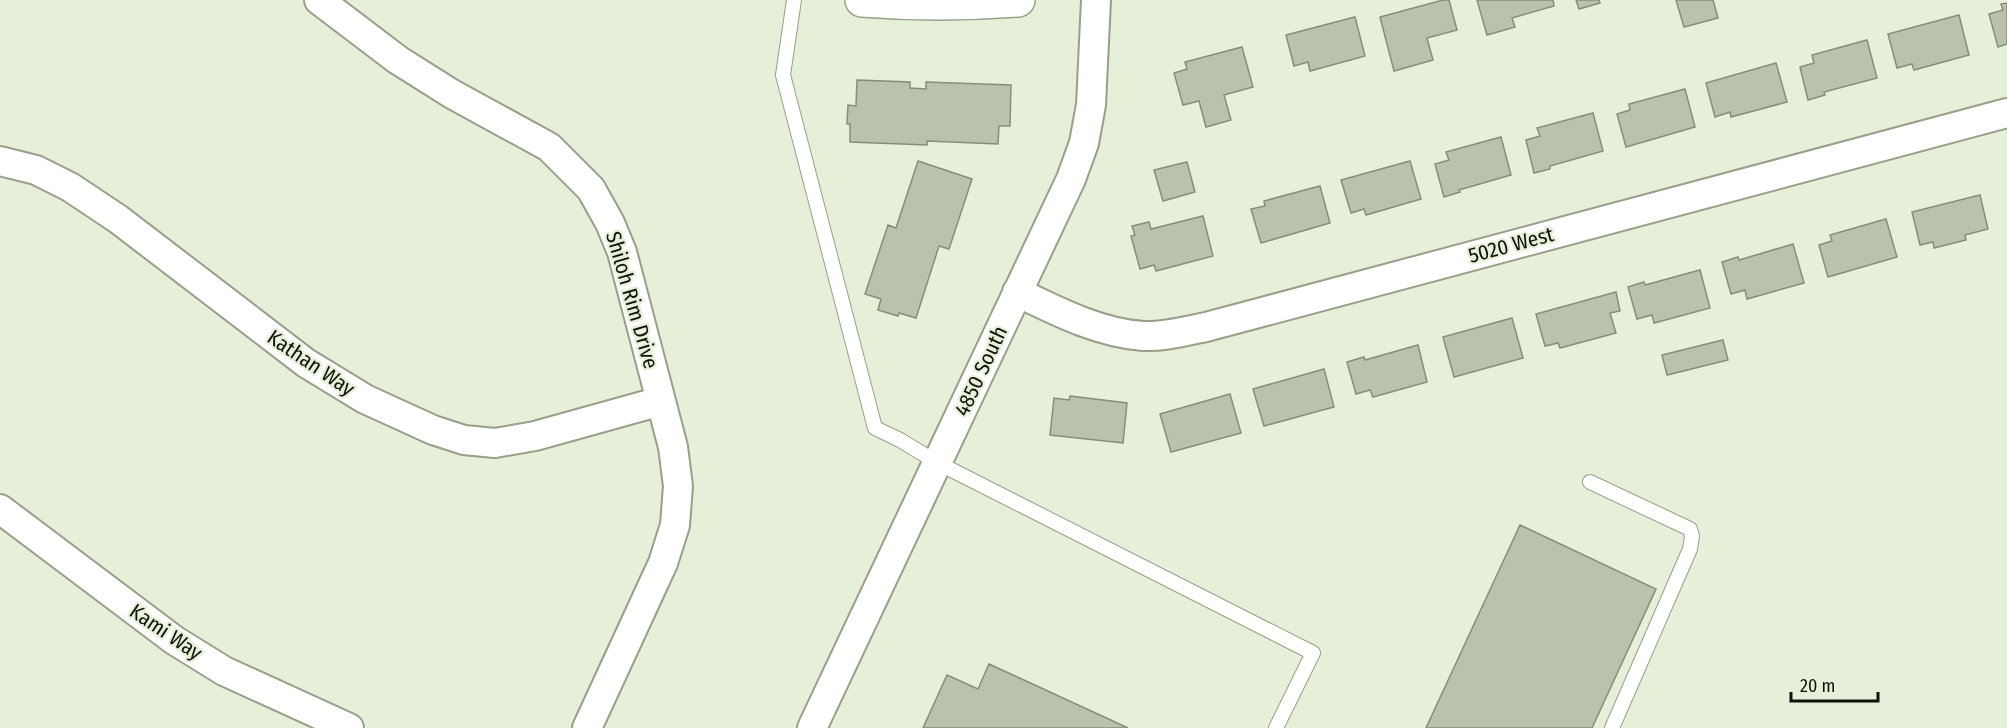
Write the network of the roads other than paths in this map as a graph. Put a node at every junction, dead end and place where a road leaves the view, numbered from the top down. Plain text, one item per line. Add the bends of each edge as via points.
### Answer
1 (319, 0) edge
2 (794, 0) edge
3 (862, 0) edge
4 (1018, 0) edge
5 (1096, 0) edge
6 (2007, 113) edge
7 (0, 161) edge
8 (1017, 292) junction
9 (661, 401) junction
10 (938, 463) junction
11 (1590, 482) dead end
12 (0, 509) edge
13 (349, 728) edge
14 (586, 728) edge
15 (812, 728) edge
16 (1276, 728) edge
17 (1612, 728) edge

1 - 9 street, Shiloh Rim Drive via 398,60 549,147 591,189 622,252
2 - 10 lane via 783,75 875,428
3 - 4 street via 959,4
5 - 8 street, 4850 South via 1091,105 1084,143
6 - 8 street, 5020 West via 1173,333 1144,336 1114,332 1057,312
7 - 9 street, Kathan Way via 36,170 70,187 118,219 306,363 365,399 433,430 464,440 495,443 535,436
8 - 10 street, 4850 South
9 - 14 street, Shiloh Rim Drive via 678,486 675,525 663,562
10 - 15 street, 4850 South
10 - 16 lane via 1313,653
11 - 17 lane via 1690,530 1692,536 1690,549
12 - 13 street, Kami Way via 174,639 224,671

